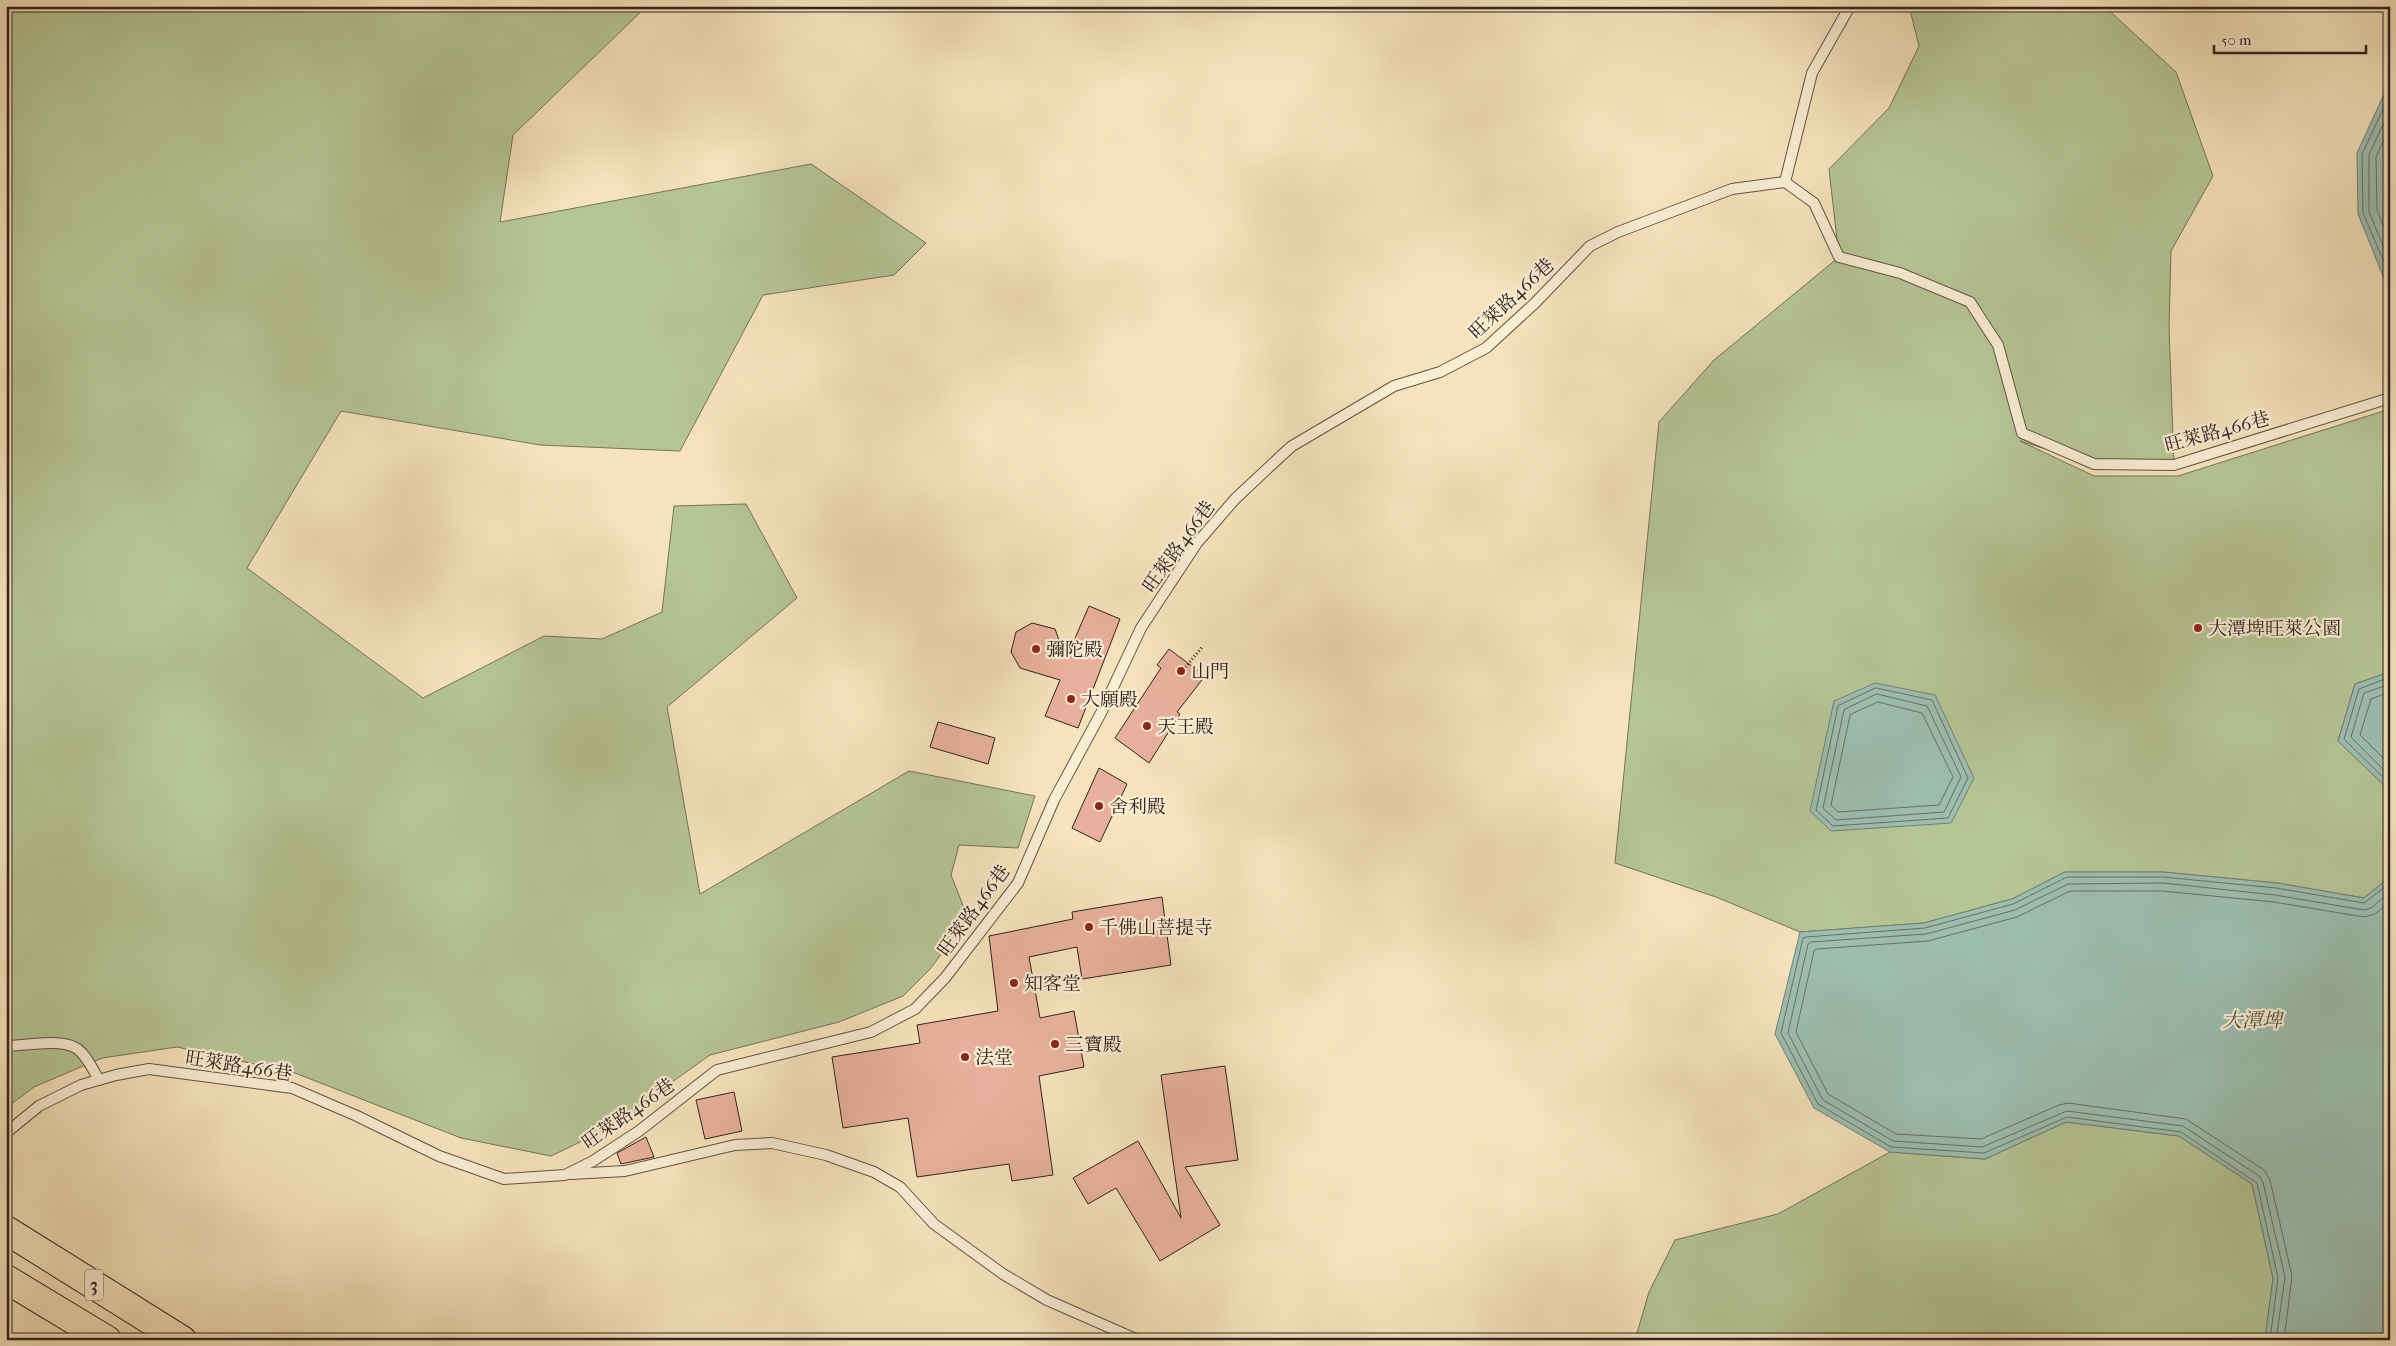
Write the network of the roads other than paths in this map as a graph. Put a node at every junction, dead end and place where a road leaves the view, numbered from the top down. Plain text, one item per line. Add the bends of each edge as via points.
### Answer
1 (1850, 6) edge
2 (1786, 182) junction
3 (2390, 398) edge
4 (6, 1046) edge
5 (99, 1080) junction
6 (6, 1133) edge
7 (565, 1175) junction
8 (6, 1230) edge
9 (6, 1279) edge
10 (108, 1340) edge
11 (182, 1340) edge
12 (1138, 1340) edge

1 - 2 lane via 1812,73
2 - 3 lane, 旺萊路466巷 via 1814,203 1839,257 1900,274 1970,302 1998,345 2022,433 2094,464 2174,465
2 - 7 lane, 旺萊路466巷 via 1732,189 1618,232 1590,246 1486,348 1440,372 1394,386 1292,446 1235,499 1197,543 1142,628 1054,800 1018,883 944,978 914,1009 871,1032 717,1070 639,1132
4 - 5 lane via 53,1044 76,1048
5 - 6 lane, 旺萊路466巷 via 81,1085 39,1106
5 - 7 lane, 旺萊路466巷 via 149,1069 292,1088 439,1156 504,1179
7 - 12 lane via 625,1171 735,1145 772,1143 826,1155 874,1172 900,1187 934,1224 1003,1274 1047,1300
8 - 11 highway, 3
9 - 10 highway, 3

